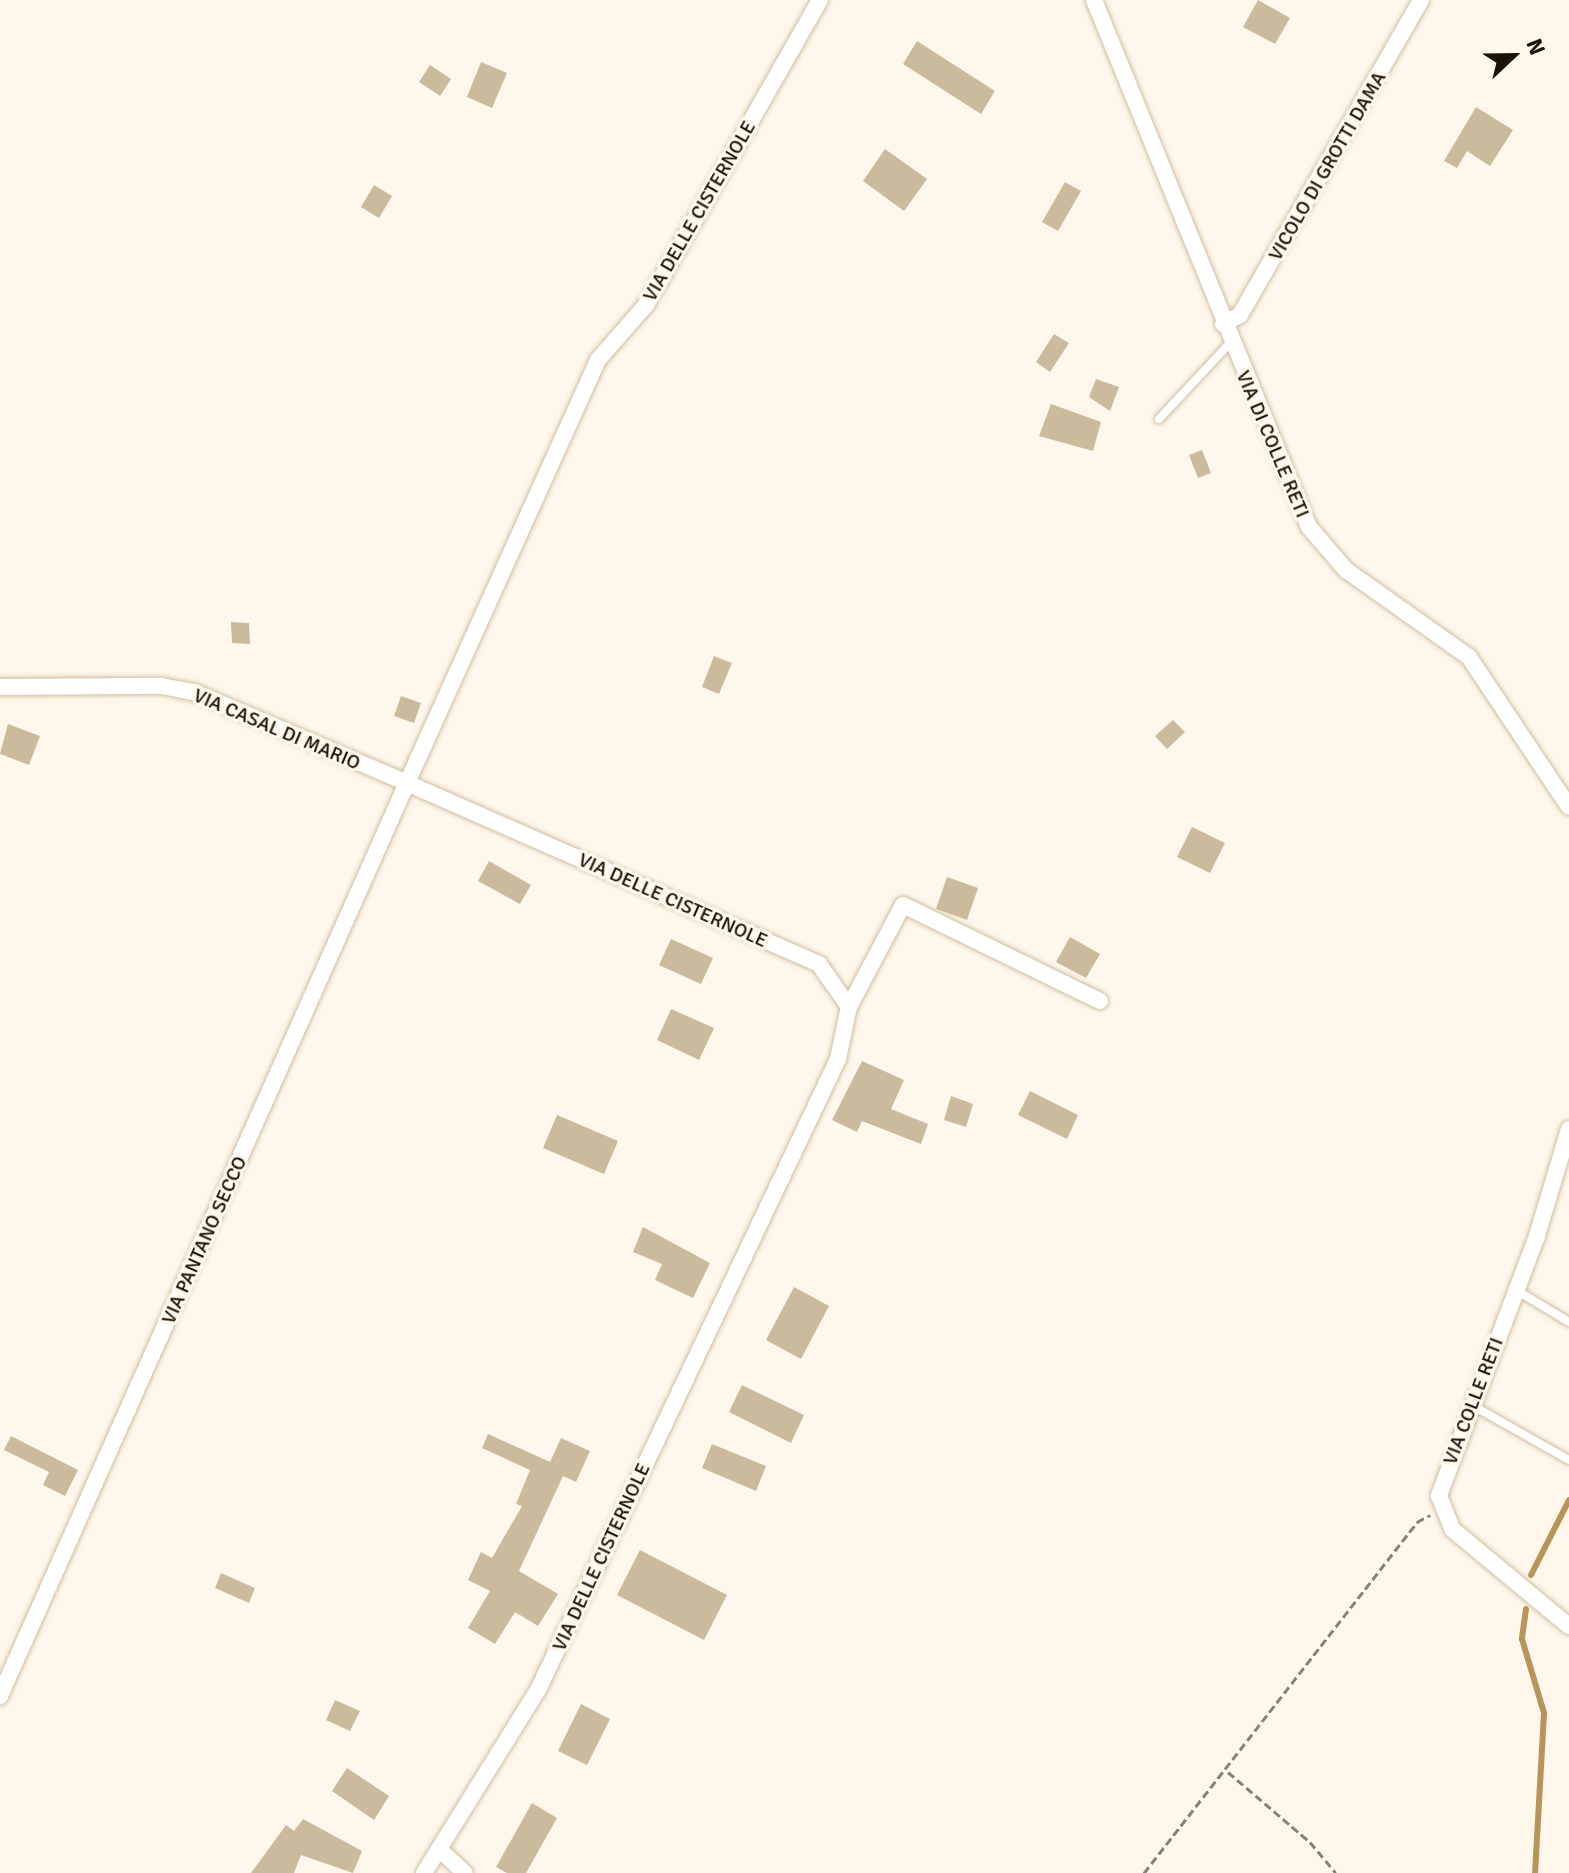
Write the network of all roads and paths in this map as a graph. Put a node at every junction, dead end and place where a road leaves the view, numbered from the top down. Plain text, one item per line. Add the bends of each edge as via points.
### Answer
1 (820, 0) edge
2 (1094, 0) edge
3 (1421, 0) edge
4 (1223, 324) junction
5 (1231, 342) junction
6 (1159, 419) dead end
7 (0, 687) edge
8 (407, 783) junction
9 (1569, 807) edge
10 (1100, 1001) dead end
11 (849, 1007) junction
12 (1569, 1129) edge
13 (1516, 1290) junction
14 (1569, 1322) edge
15 (1470, 1404) junction
16 (1569, 1460) edge
17 (1441, 1509) junction
18 (1569, 1626) edge
19 (0, 1696) edge
20 (1228, 1772) junction
21 (439, 1849) junction
22 (424, 1873) edge
23 (465, 1873) edge
24 (1144, 1873) edge
25 (1336, 1873) edge

1 - 8 street, VIA DELLE CISTERNOLE via 646,305 598,360
2 - 4 street, VIA DI COLLE RETI
3 - 4 street, VICOLO DI GROTTI DAMA via 1240,315
4 - 5 street, VIA DI COLLE RETI
5 - 6 lane
5 - 9 street, VIA DI COLLE RETI via 1295,501 1318,539 1355,577 1476,664
7 - 8 street, VIA CASAL DI MARIO via 162,686 194,692
8 - 11 street, VIA DELLE CISTERNOLE via 819,964
8 - 19 street, VIA PANTANO SECCO
10 - 11 street via 903,905
11 - 21 street, VIA DELLE CISTERNOLE via 838,1059 538,1690
12 - 13 street, VIA COLLE RETI
13 - 14 lane
13 - 15 street, VIA COLLE RETI
15 - 16 lane
15 - 17 street, VIA COLLE RETI via 1439,1491
17 - 18 street via 1458,1535
17 - 20 path via 1417,1522
20 - 24 path
20 - 25 path via 1310,1842
21 - 22 street, VIA DELLE CISTERNOLE
21 - 23 street

